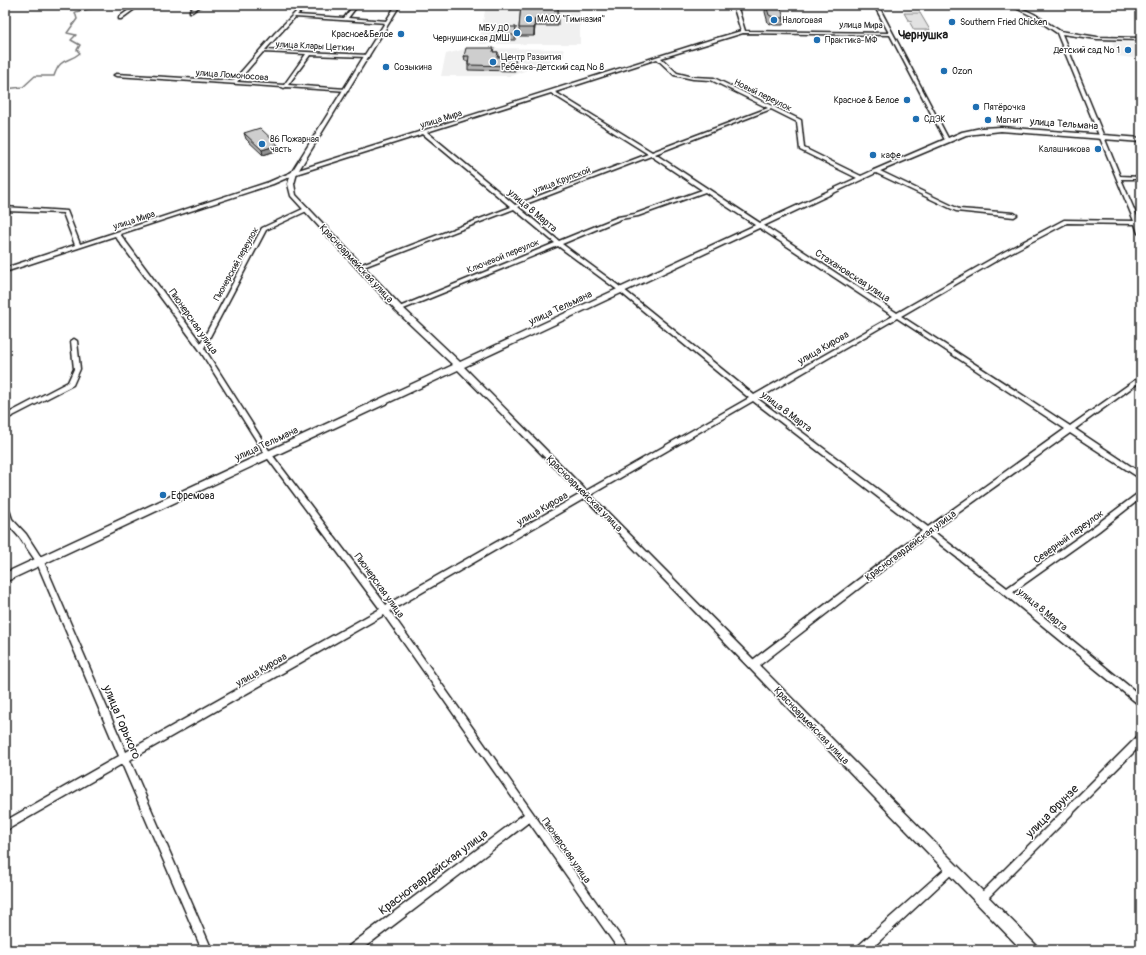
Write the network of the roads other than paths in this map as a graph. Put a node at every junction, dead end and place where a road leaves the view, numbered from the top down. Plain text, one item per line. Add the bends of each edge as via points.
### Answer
1 (138, 5) edge
2 (200, 5) edge
3 (305, 5) edge
4 (356, 5) edge
5 (398, 5) edge
6 (735, 5) edge
7 (876, 5) edge
8 (1012, 5) edge
9 (191, 11) dead end
10 (294, 16) junction
11 (120, 18) dead end
12 (345, 19) junction
13 (387, 22) junction
14 (743, 32) junction
15 (1059, 32) junction
16 (891, 34) junction
17 (1141, 39) edge
18 (262, 51) junction
19 (309, 54) junction
20 (367, 56) junction
21 (658, 58) junction
22 (116, 75) dead end
23 (234, 83) junction
24 (284, 87) junction
25 (346, 90) junction
26 (553, 92) junction
27 (771, 108) junction
28 (424, 132) junction
29 (1103, 137) junction
30 (946, 140) junction
31 (1141, 140) edge
32 (651, 154) junction
33 (876, 171) junction
34 (294, 173) junction
35 (1118, 177) junction
36 (861, 178) junction
37 (1141, 178) edge
38 (705, 190) junction
39 (514, 207) junction
40 (5, 209) edge
41 (307, 209) junction
42 (1014, 215) dead end
43 (1139, 223) edge
44 (760, 225) junction
45 (1141, 233) edge
46 (117, 234) junction
47 (558, 243) junction
48 (78, 246) junction
49 (359, 267) junction
50 (5, 270) edge
51 (621, 290) junction
52 (399, 309) junction
53 (898, 316) junction
54 (74, 341) dead end
55 (201, 348) junction
56 (459, 366) junction
57 (1141, 378) edge
58 (754, 399) junction
59 (5, 418) edge
60 (1068, 429) junction
61 (268, 454) junction
62 (1141, 476) edge
63 (586, 494) junction
64 (1141, 494) edge
65 (5, 509) edge
66 (928, 531) junction
67 (40, 562) junction
68 (5, 578) edge
69 (1007, 592) junction
70 (385, 610) junction
71 (753, 665) junction
72 (1141, 701) edge
73 (1141, 739) edge
74 (124, 758) junction
75 (530, 815) junction
76 (5, 826) edge
77 (951, 868) junction
78 (981, 899) junction
79 (207, 950) edge
80 (353, 950) edge
81 (625, 950) edge
82 (862, 950) edge
83 (1030, 950) edge

1 - 11 street
2 - 9 street
3 - 10 street
4 - 12 street
5 - 13 street, Красноармейская улица
6 - 14 street
7 - 16 street
8 - 15 street
10 - 12 street
10 - 18 street
12 - 13 street
13 - 20 street, Красноармейская улица
14 - 16 street, улица Мира
14 - 21 street, улица Мира
15 - 17 street via 1097,38
15 - 29 street
16 - 30 street
18 - 19 street, улица Клары Цеткин
18 - 23 street
19 - 20 street, улица Клары Цеткин
19 - 24 street
20 - 25 street, Красноармейская улица
21 - 26 street, улица Мира
21 - 27 street, Новый переулок via 676,74 712,79
22 - 23 street, улица Ломоносова
23 - 24 street, улица Ломоносова
24 - 25 street, улица Ломоносова
25 - 34 street, Красноармейская улица
26 - 28 street, улица Мира
26 - 32 street, Стахановская улица
27 - 32 street, улица Крупской
27 - 36 street, Новый переулок via 799,121 802,149
28 - 34 street, улица Мира
28 - 39 street, улица 8 Марта
29 - 30 street, улица Тельмана via 1001,129 964,133
29 - 31 street, улица Тельмана
29 - 35 street
30 - 33 street, улица Тельмана
32 - 38 street, Стахановская улица
32 - 39 street, улица Крупской
33 - 36 street, улица Тельмана
33 - 42 street via 958,210
34 - 41 street, Красноармейская улица via 291,184 293,195
34 - 46 street, улица Мира
35 - 37 street
35 - 43 street
36 - 44 street, улица Тельмана
38 - 44 street, Стахановская улица
38 - 47 street, Ключевой переулок via 636,215 620,218
39 - 47 street, улица 8 Марта
39 - 49 street, улица Крупской
40 - 48 street via 66,212
41 - 49 street, Красноармейская улица
41 - 55 street, Пионерский переулок via 264,229
43 - 45 street
43 - 53 street, улица Кирова via 1066,221
44 - 51 street, улица Тельмана
44 - 53 street, Стахановская улица
46 - 48 street, улица Мира
46 - 55 street, Пионерская улица
47 - 51 street, улица 8 Марта
47 - 52 street, Ключевой переулок
48 - 50 street, улица Мира
49 - 52 street, Красноармейская улица
51 - 56 street, улица Тельмана
51 - 58 street, улица 8 Марта
52 - 56 street, Красноармейская улица
53 - 58 street, улица Кирова
53 - 60 street, Стахановская улица
54 - 59 street via 77,368 71,383
55 - 61 street, Пионерская улица
56 - 61 street, улица Тельмана
56 - 63 street, Красноармейская улица
57 - 60 street, Красногвардейская улица
58 - 63 street, улица Кирова
58 - 66 street, улица 8 Марта
60 - 62 street, Стахановская улица
60 - 66 street, Красногвардейская улица
61 - 67 street, улица Тельмана
61 - 70 street, Пионерская улица
63 - 70 street, улица Кирова
63 - 71 street, Красноармейская улица
64 - 69 street, Северный переулок
65 - 67 street, улица Горького via 9,520
66 - 69 street, улица 8 Марта
66 - 71 street, Красногвардейская улица
67 - 68 street, улица Тельмана
67 - 74 street, улица Горького
69 - 72 street, улица 8 Марта
70 - 74 street, улица Кирова
70 - 75 street, Пионерская улица
71 - 77 street, Красноармейская улица
73 - 78 street, улица Фрунзе
74 - 76 street, улица Кирова
74 - 79 street, улица Горького
75 - 80 street, Красногвардейская улица
75 - 81 street, Пионерская улица
77 - 78 street, Красноармейская улица
77 - 82 street
78 - 83 street, Красноармейская улица

